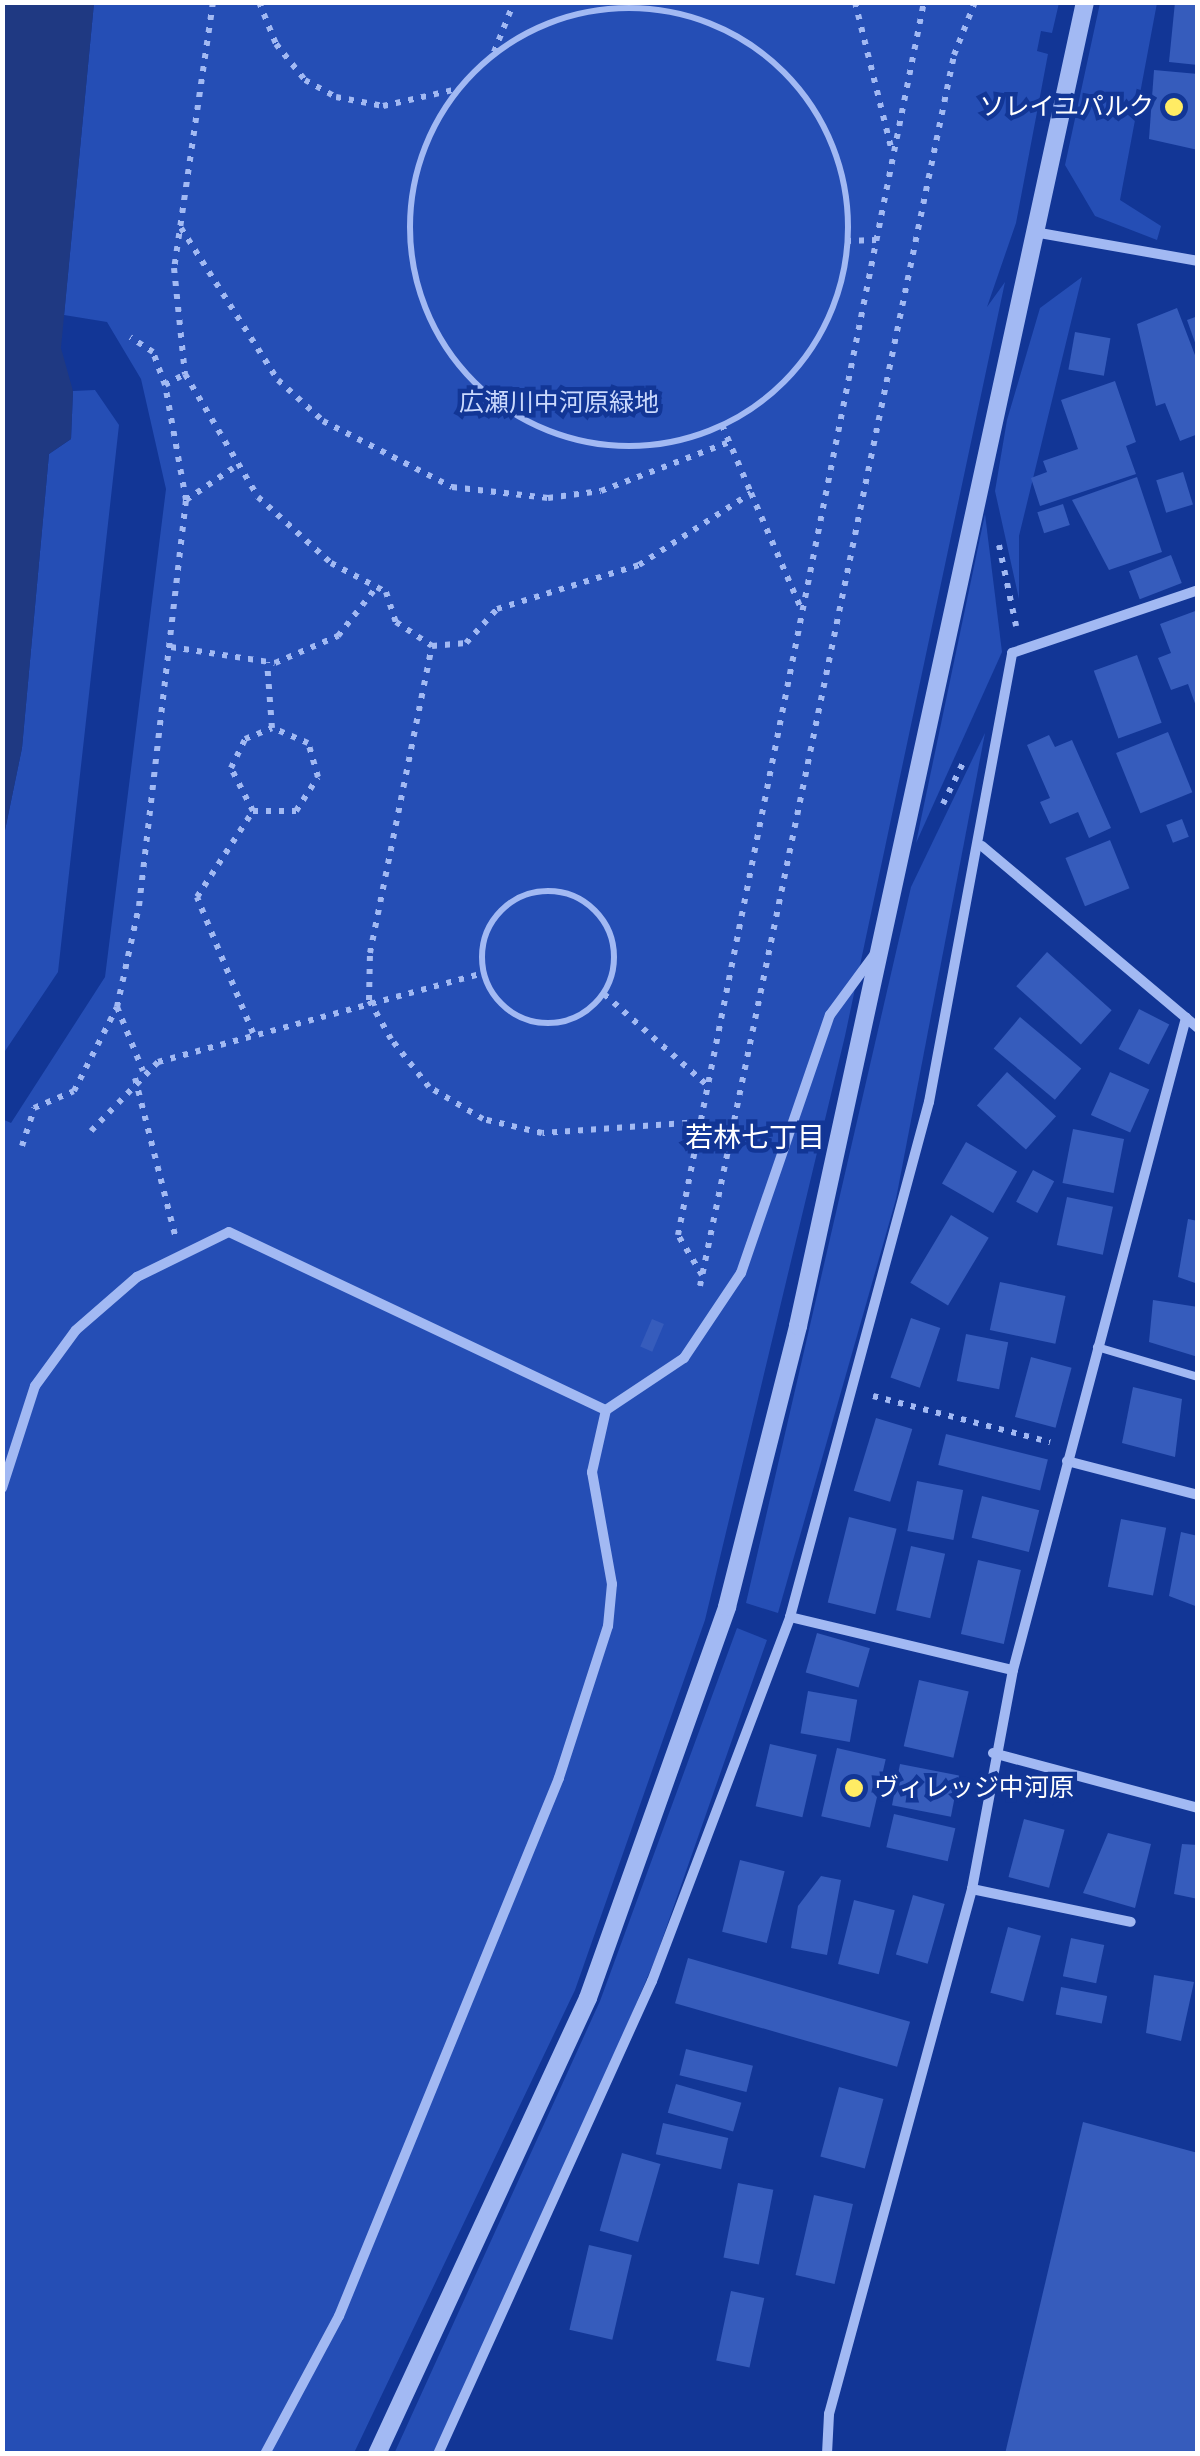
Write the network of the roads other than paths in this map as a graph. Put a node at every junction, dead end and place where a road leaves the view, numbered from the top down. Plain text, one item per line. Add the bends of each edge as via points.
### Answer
1 (1085, 2) edge
2 (1034, 231) junction
3 (1198, 262) edge
4 (1198, 590) edge
5 (982, 846) junction
6 (880, 946) junction
7 (1186, 1018) junction
8 (1198, 1028) edge
9 (1094, 1346) junction
10 (1198, 1377) edge
11 (606, 1410) junction
12 (1068, 1461) junction
13 (2, 1488) edge
14 (1198, 1495) edge
15 (790, 1617) junction
16 (1013, 1670) junction
17 (993, 1753) junction
18 (1198, 1808) edge
19 (972, 1889) junction
20 (1130, 1922) dead end
21 (266, 2454) edge
22 (377, 2454) edge
23 (438, 2454) edge
24 (828, 2454) edge

1 - 2 street
2 - 3 street
2 - 6 street
4 - 5 street via 1012,654
5 - 7 street
5 - 15 street via 856,1392
6 - 11 street via 830,1015 742,1273 684,1358
6 - 22 street via 727,1608 664,1798 588,1998
7 - 8 street
7 - 9 street
9 - 10 lane
9 - 12 street
11 - 13 street via 229,1232 179,1252 76,1330 35,1386
11 - 21 street via 592,1472 612,1584 608,1626 560,1778 339,2316
12 - 14 street
12 - 16 street
15 - 16 street
15 - 23 street via 652,1981
16 - 17 street
17 - 18 street
17 - 19 street
19 - 20 street
19 - 24 street via 829,2414

